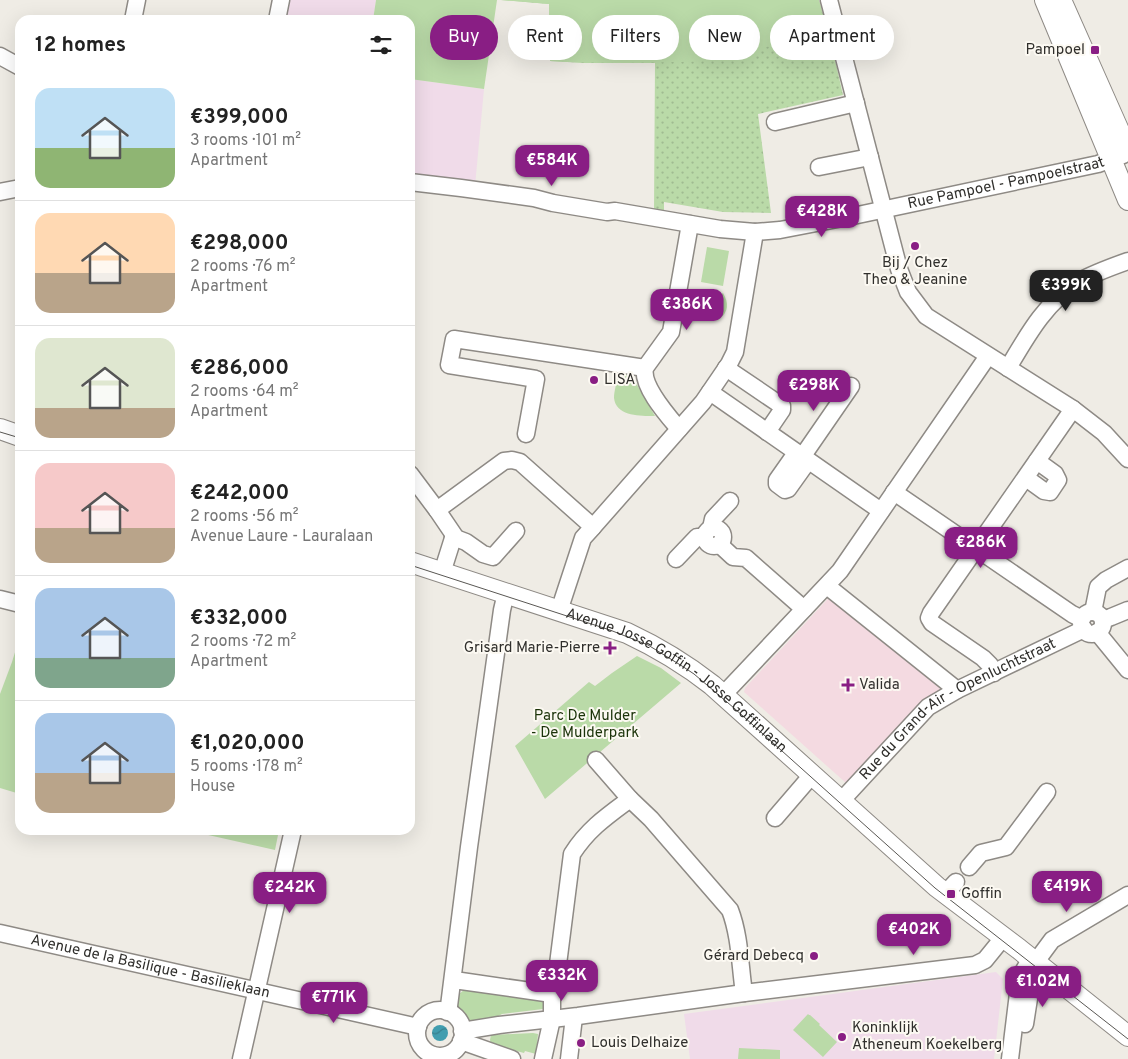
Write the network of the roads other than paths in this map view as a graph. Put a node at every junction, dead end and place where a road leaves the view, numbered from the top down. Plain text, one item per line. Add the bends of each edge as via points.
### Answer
1 (137, 0) edge
2 (281, 0) edge
3 (829, 0) edge
4 (1045, 0) edge
5 (1061, 0) edge
6 (134, 15) edge
7 (278, 15) edge
8 (0, 56) edge
9 (15, 64) edge
10 (856, 103) junction
11 (775, 122) dead end
12 (1122, 154) edge
13 (870, 157) junction
14 (819, 167) dead end
15 (415, 183) edge
16 (15, 189) edge
17 (0, 192) edge
18 (1128, 200) edge
19 (884, 210) junction
20 (690, 224) junction
21 (755, 232) junction
22 (1128, 261) edge
23 (988, 356) junction
24 (645, 368) junction
25 (726, 368) junction
26 (1008, 368) junction
27 (851, 386) dead end
28 (710, 392) junction
29 (1073, 409) junction
30 (679, 429) junction
31 (0, 430) edge
32 (529, 431) dead end
33 (766, 432) junction
34 (15, 434) edge
35 (802, 457) junction
36 (1128, 459) edge
37 (1037, 461) junction
38 (1026, 478) junction
39 (415, 481) edge
40 (894, 492) junction
41 (730, 500) dead end
42 (437, 510) junction
43 (881, 511) junction
44 (593, 527) junction
45 (516, 531) dead end
46 (712, 536) junction
47 (453, 538) junction
48 (977, 548) junction
49 (676, 560) dead end
50 (415, 564) edge
51 (1128, 568) edge
52 (442, 573) junction
53 (827, 586) junction
54 (506, 593) junction
55 (0, 599) edge
56 (15, 603) edge
57 (804, 609) junction
58 (1128, 610) edge
59 (560, 611) junction
60 (1092, 622) junction
61 (1128, 670) edge
62 (994, 673) junction
63 (957, 690) junction
64 (723, 695) junction
65 (596, 760) dead end
66 (812, 774) junction
67 (1047, 792) dead end
68 (630, 798) junction
69 (841, 801) junction
70 (775, 818) dead end
71 (292, 835) edge
72 (907, 860) junction
73 (969, 867) dead end
74 (1128, 895) edge
75 (0, 933) edge
76 (998, 944) junction
77 (1038, 969) junction
78 (453, 981) junction
79 (256, 991) junction
80 (1018, 992) junction
81 (744, 993) junction
82 (552, 994) junction
83 (447, 1012) junction
84 (574, 1017) junction
85 (552, 1019) junction
86 (493, 1026) junction
87 (418, 1027) junction
88 (1127, 1034) edge
89 (462, 1036) junction
90 (492, 1052) junction
91 (431, 1057) edge
92 (241, 1059) edge
93 (512, 1059) edge
94 (542, 1059) edge
95 (569, 1059) edge
96 (1004, 1059) edge
97 (1010, 1059) edge
98 (1019, 1059) edge

1 - 6 street
2 - 7 street
3 - 10 street
4 - 12 main road
5 - 12 main road
8 - 9 street
10 - 11 street
10 - 13 street
12 - 18 main road
12 - 19 street, Rue Pampoel - Pampoelstraat via 1098,164
13 - 14 street
13 - 19 street
15 - 20 street, Rue Pampoel - Pampoelstraat via 534,198
16 - 17 street
19 - 21 street, Rue Pampoel - Pampoelstraat
19 - 23 street via 899,269 920,310
20 - 21 street, Rue Pampoel - Pampoelstraat
20 - 24 street via 671,332
21 - 25 street via 735,352
22 - 26 street via 1091,275 1065,292 1038,320
23 - 26 street
23 - 40 street
24 - 30 street via 646,382
24 - 32 street via 454,339 449,365 536,379
25 - 28 street
25 - 33 street via 782,406
26 - 29 street
27 - 35 street
28 - 30 street
28 - 33 street
29 - 36 street via 1104,432
29 - 37 street
30 - 44 street
31 - 34 main road
33 - 35 street
35 - 43 street
37 - 38 street
37 - 38 street via 1056,474 1058,480 1050,492
38 - 48 street
39 - 42 street
40 - 43 street
40 - 48 street
41 - 46 street via 713,519
42 - 44 street via 504,461 512,460 520,462
42 - 47 street
43 - 53 street
44 - 59 street via 583,538
45 - 47 street via 494,557
46 - 49 street via 697,537
46 - 57 street via 733,557 746,558
47 - 52 street
48 - 60 street via 1072,614
48 - 62 street via 929,618 983,658
50 - 52 main road, Avenue Josse Goffin - Josse Goffinlaan
51 - 60 street via 1098,587
52 - 54 main road, Avenue Josse Goffin - Josse Goffinlaan
53 - 57 street
53 - 63 street
54 - 59 main road, Avenue Josse Goffin - Josse Goffinlaan
54 - 78 street
55 - 56 street
57 - 64 street
58 - 60 street, Rue du Grand-Air - Openluchtstraat
59 - 64 main road, Avenue Josse Goffin - Josse Goffinlaan via 627,633 657,647 685,664
60 - 61 street
60 - 62 street, Rue du Grand-Air - Openluchtstraat
62 - 63 street, Rue du Grand-Air - Openluchtstraat
63 - 69 street, Rue du Grand-Air - Openluchtstraat via 928,706
64 - 66 main road, Avenue Josse Goffin - Josse Goffinlaan
65 - 68 street
66 - 69 main road, Avenue Josse Goffin - Josse Goffinlaan
66 - 70 street
67 - 73 street via 1006,847 981,853
68 - 81 street via 730,910 737,933
68 - 82 street via 581,839 572,854
69 - 72 main road, Avenue Josse Goffin - Josse Goffinlaan
71 - 79 street
72 - 76 main road, Avenue Josse Goffin - Josse Goffinlaan via 918,880
72 - 77 main road, Avenue Josse Goffin - Josse Goffinlaan via 951,888
74 - 77 street via 1052,940
75 - 79 street, Avenue de la Basilique - Basilieklaan
76 - 77 main road, Avenue Josse Goffin - Josse Goffinlaan
76 - 81 street via 985,960 974,965
77 - 80 street via 1020,977
77 - 88 main road
77 - 98 street via 1030,992
78 - 82 street
78 - 83 street
79 - 87 street, Avenue de la Basilique - Basilieklaan
79 - 92 street
80 - 96 street via 1010,1009
80 - 97 street
81 - 84 street
82 - 85 street
83 - 87 street via 429,1013
83 - 89 street via 461,1024
84 - 85 street
84 - 95 street
85 - 86 street
85 - 94 street
86 - 89 street
86 - 90 street via 486,1043
87 - 91 street via 418,1041
89 - 90 street
89 - 91 street via 455,1051
90 - 93 street

